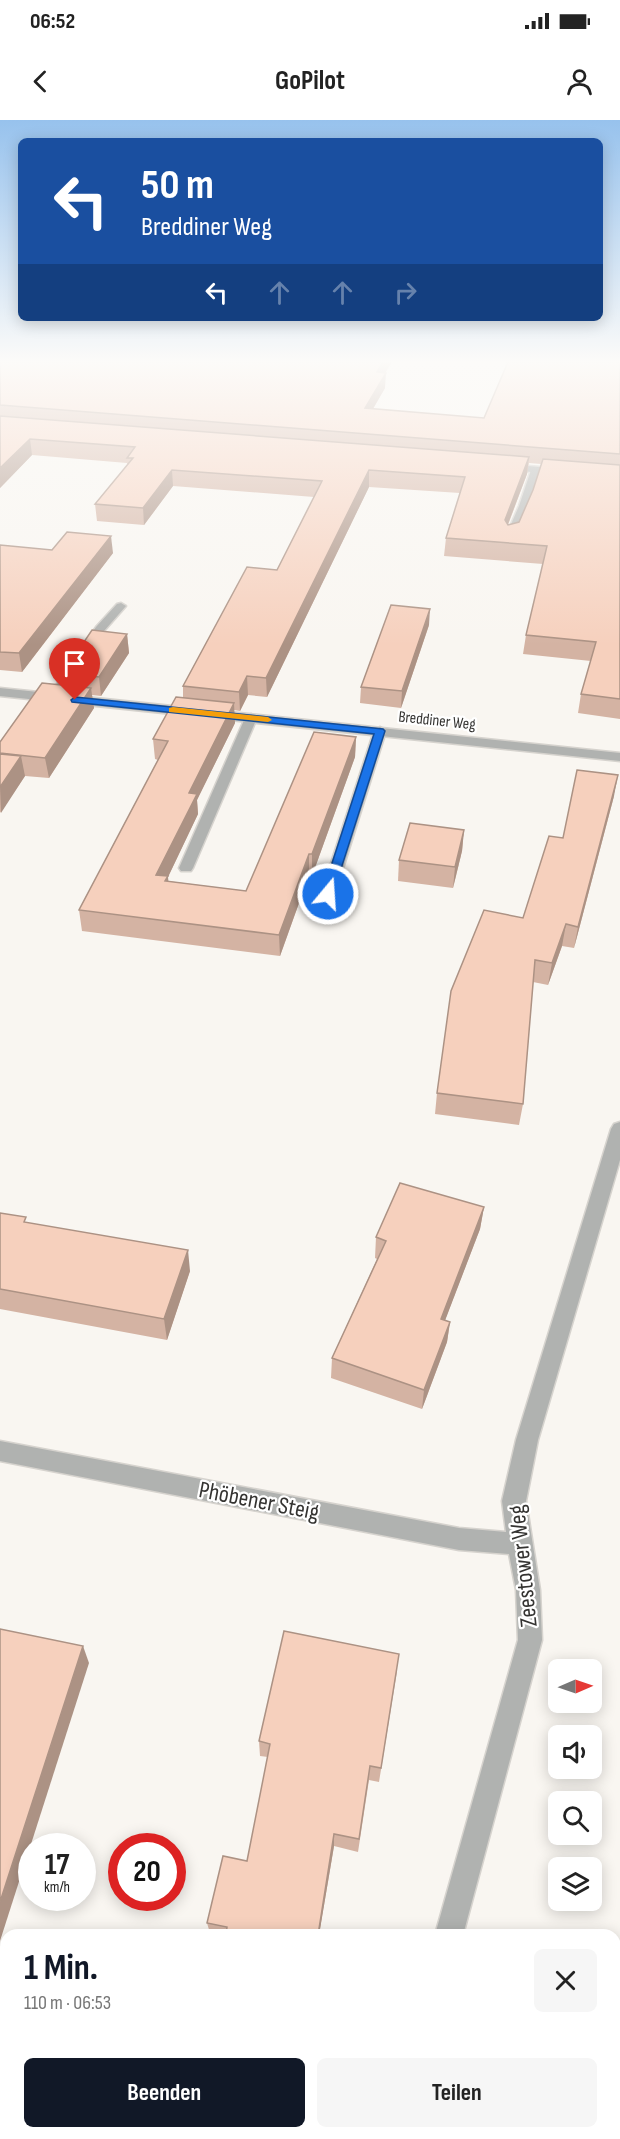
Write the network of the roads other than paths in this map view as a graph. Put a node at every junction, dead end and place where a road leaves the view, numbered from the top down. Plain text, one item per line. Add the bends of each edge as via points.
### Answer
1 (497, 466) edge
2 (536, 469) junction
3 (569, 472) edge
4 (510, 538) edge
5 (121, 606) dead end
6 (0, 692) edge
7 (54, 697) junction
8 (251, 718) junction
9 (380, 731) junction
10 (620, 758) edge
11 (186, 868) dead end
12 (328, 894) dead end
13 (620, 1129) edge
14 (0, 1451) edge
15 (519, 1545) junction
16 (451, 1929) edge

1 - 2 street
2 - 3 street
2 - 4 street
5 - 7 street via 100,629
6 - 7 street, Breddiner Weg
7 - 8 street, Breddiner Weg
8 - 9 street, Breddiner Weg
8 - 11 street
9 - 10 street, Breddiner Weg
9 - 12 street
13 - 15 street, Zeestower Weg via 527,1440 514,1501
14 - 15 street, Phöbener Steig via 449,1537
15 - 16 street, Zeestower Weg via 528,1590 530,1640

